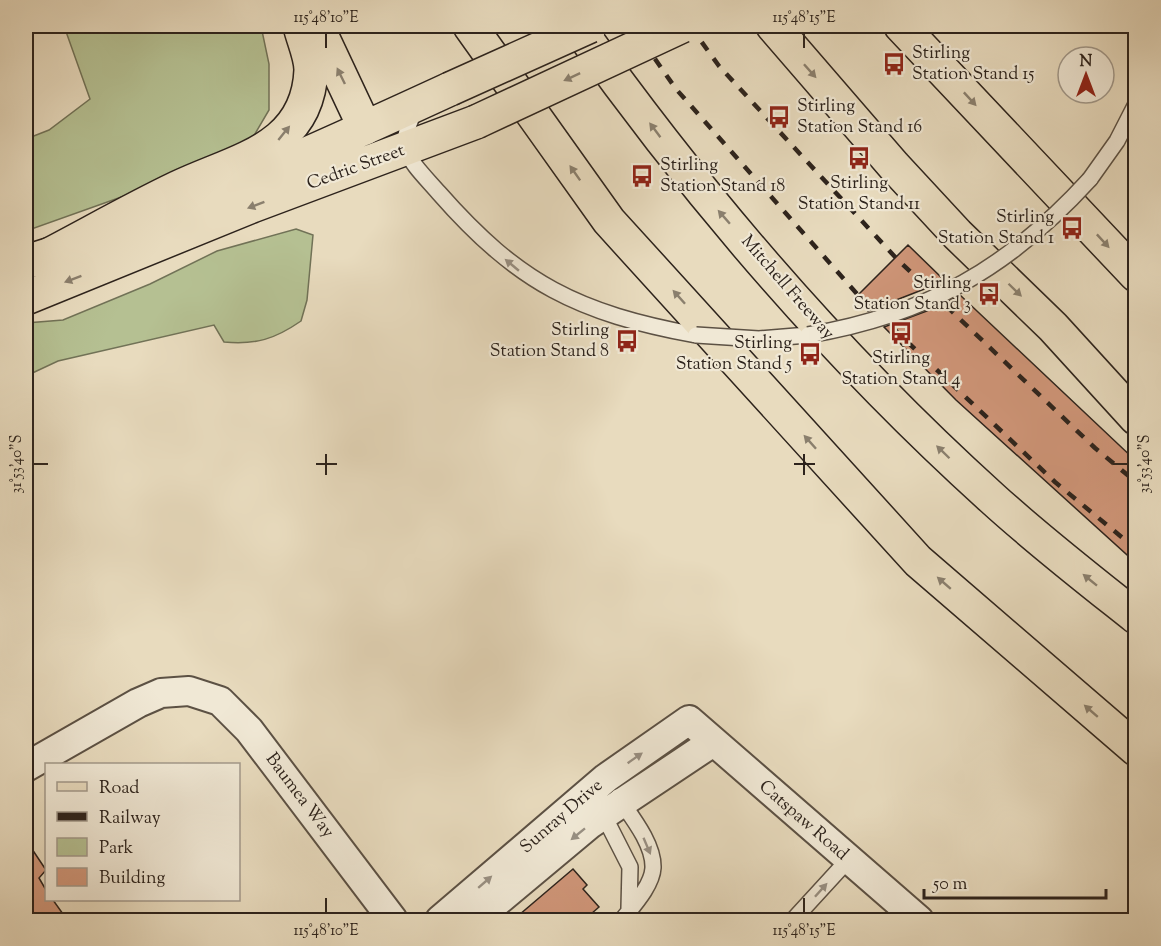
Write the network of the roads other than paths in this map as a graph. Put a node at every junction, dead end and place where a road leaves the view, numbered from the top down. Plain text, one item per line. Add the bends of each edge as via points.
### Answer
1 (300, 26) edge
2 (317, 26) edge
3 (470, 26) edge
4 (577, 26) edge
5 (590, 26) edge
6 (682, 26) edge
7 (773, 26) edge
8 (901, 26) edge
9 (450, 88) junction
10 (1136, 104) edge
11 (365, 128) junction
12 (400, 159) junction
13 (36, 259) edge
14 (1136, 275) edge
15 (26, 298) edge
16 (1136, 418) edge
17 (1136, 616) edge
18 (689, 720) joint
19 (713, 742) junction
20 (1136, 749) edge
21 (26, 767) edge
22 (606, 797) junction
23 (848, 860) junction
24 (625, 916) edge
25 (393, 921) edge
26 (440, 921) edge
27 (475, 921) edge
28 (793, 921) edge
29 (919, 921) edge

13 -> 1 main road via 178,187 255,156 280,139 302,109 311,69
11 -> 2 main road
20 -> 3 main road via 913,555 609,221
17 -> 4 main road, Mitchell Freeway via 992,499 819,326 704,193
5 - 9 main road, Cedric Street, bridge
6 -> 12 main road, Cedric Street, bridge
7 -> 16 main road via 894,166 1053,327
8 -> 14 main road
9 - 11 main road, Cedric Street
9 - 12 lane via 417,107 405,129
10 -> 12 lane, bridge via 1117,141 1090,179 1059,214 998,264 954,290 889,317 808,335 759,339 696,335 640,325 562,296 519,271 473,232
11 - 12 lane
11 - 13 main road, Cedric Street via 186,205
12 -> 15 main road, Cedric Street via 252,206
18 - 19 street, Catspaw Road
22 -> 18 street, Sunray Drive
19 - 22 street, Sunray Drive
19 - 23 street, Catspaw Road
21 - 25 street, Baumea Way via 161,693 189,691 220,701 249,730
22 - 24 lane via 630,867 632,885
22 -> 24 lane via 642,836 653,869
26 -> 22 street, Sunray Drive
22 -> 27 street, Sunray Drive
28 -> 23 lane
23 - 29 street, Catspaw Road

